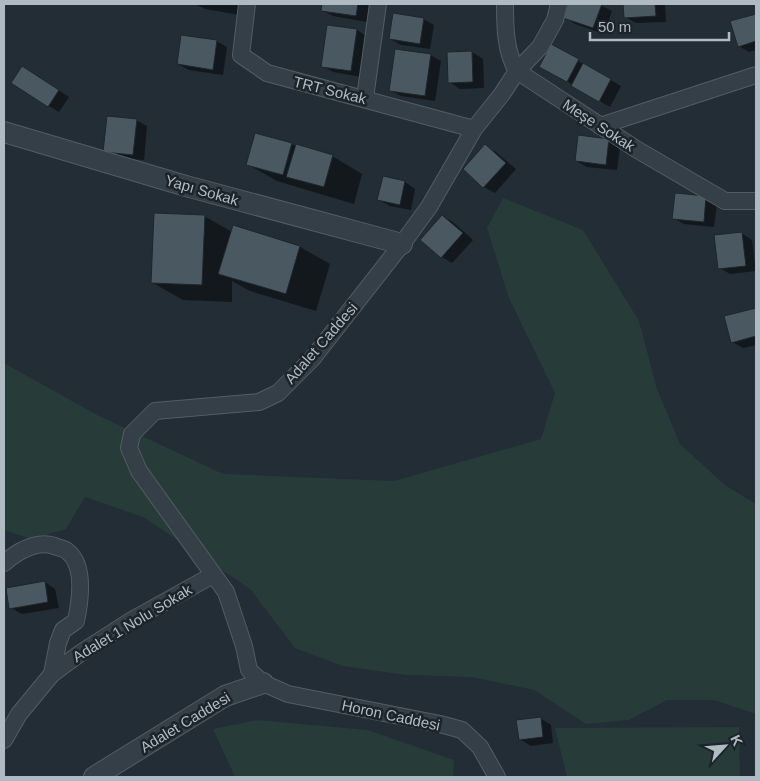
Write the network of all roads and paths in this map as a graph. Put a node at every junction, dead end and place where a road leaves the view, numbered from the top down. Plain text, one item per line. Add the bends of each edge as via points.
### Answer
1 (247, 4) edge
2 (378, 4) edge
3 (505, 4) edge
4 (559, 4) edge
5 (517, 71) junction
6 (756, 75) edge
7 (365, 98) junction
8 (600, 126) junction
9 (474, 129) junction
10 (4, 132) edge
11 (756, 201) edge
12 (402, 244) junction
13 (4, 563) edge
14 (214, 575) junction
15 (52, 674) junction
16 (263, 683) junction
17 (4, 740) edge
18 (94, 777) edge
19 (497, 777) edge

1 - 7 street, TRT Sokak via 241,55 267,73
2 - 7 street
3 - 5 street via 510,59
4 - 5 street via 555,20 540,47
5 - 8 street, Meşe Sokak
5 - 9 street, Adalet Caddesi
6 - 8 street
7 - 9 street, TRT Sokak
8 - 11 street, Meşe Sokak via 725,201
9 - 12 street, Adalet Caddesi via 429,207
10 - 12 street, Yapı Sokak via 186,186
12 - 14 street, Adalet Caddesi via 312,359 278,393 258,402 155,411 132,434 129,448 139,471
13 - 15 street, Adalet 1 Nolu Sokak via 38,544 53,545 68,552 76,563 80,580 76,621 63,630
14 - 15 street, Adalet 1 Nolu Sokak via 132,620
14 - 16 street, Adalet Caddesi via 226,592 249,670
15 - 17 street, Adalet 1 Nolu Sokak via 19,714
16 - 18 street, Adalet Caddesi via 225,696
16 - 19 street, Horon Caddesi via 288,694 462,730 480,747

